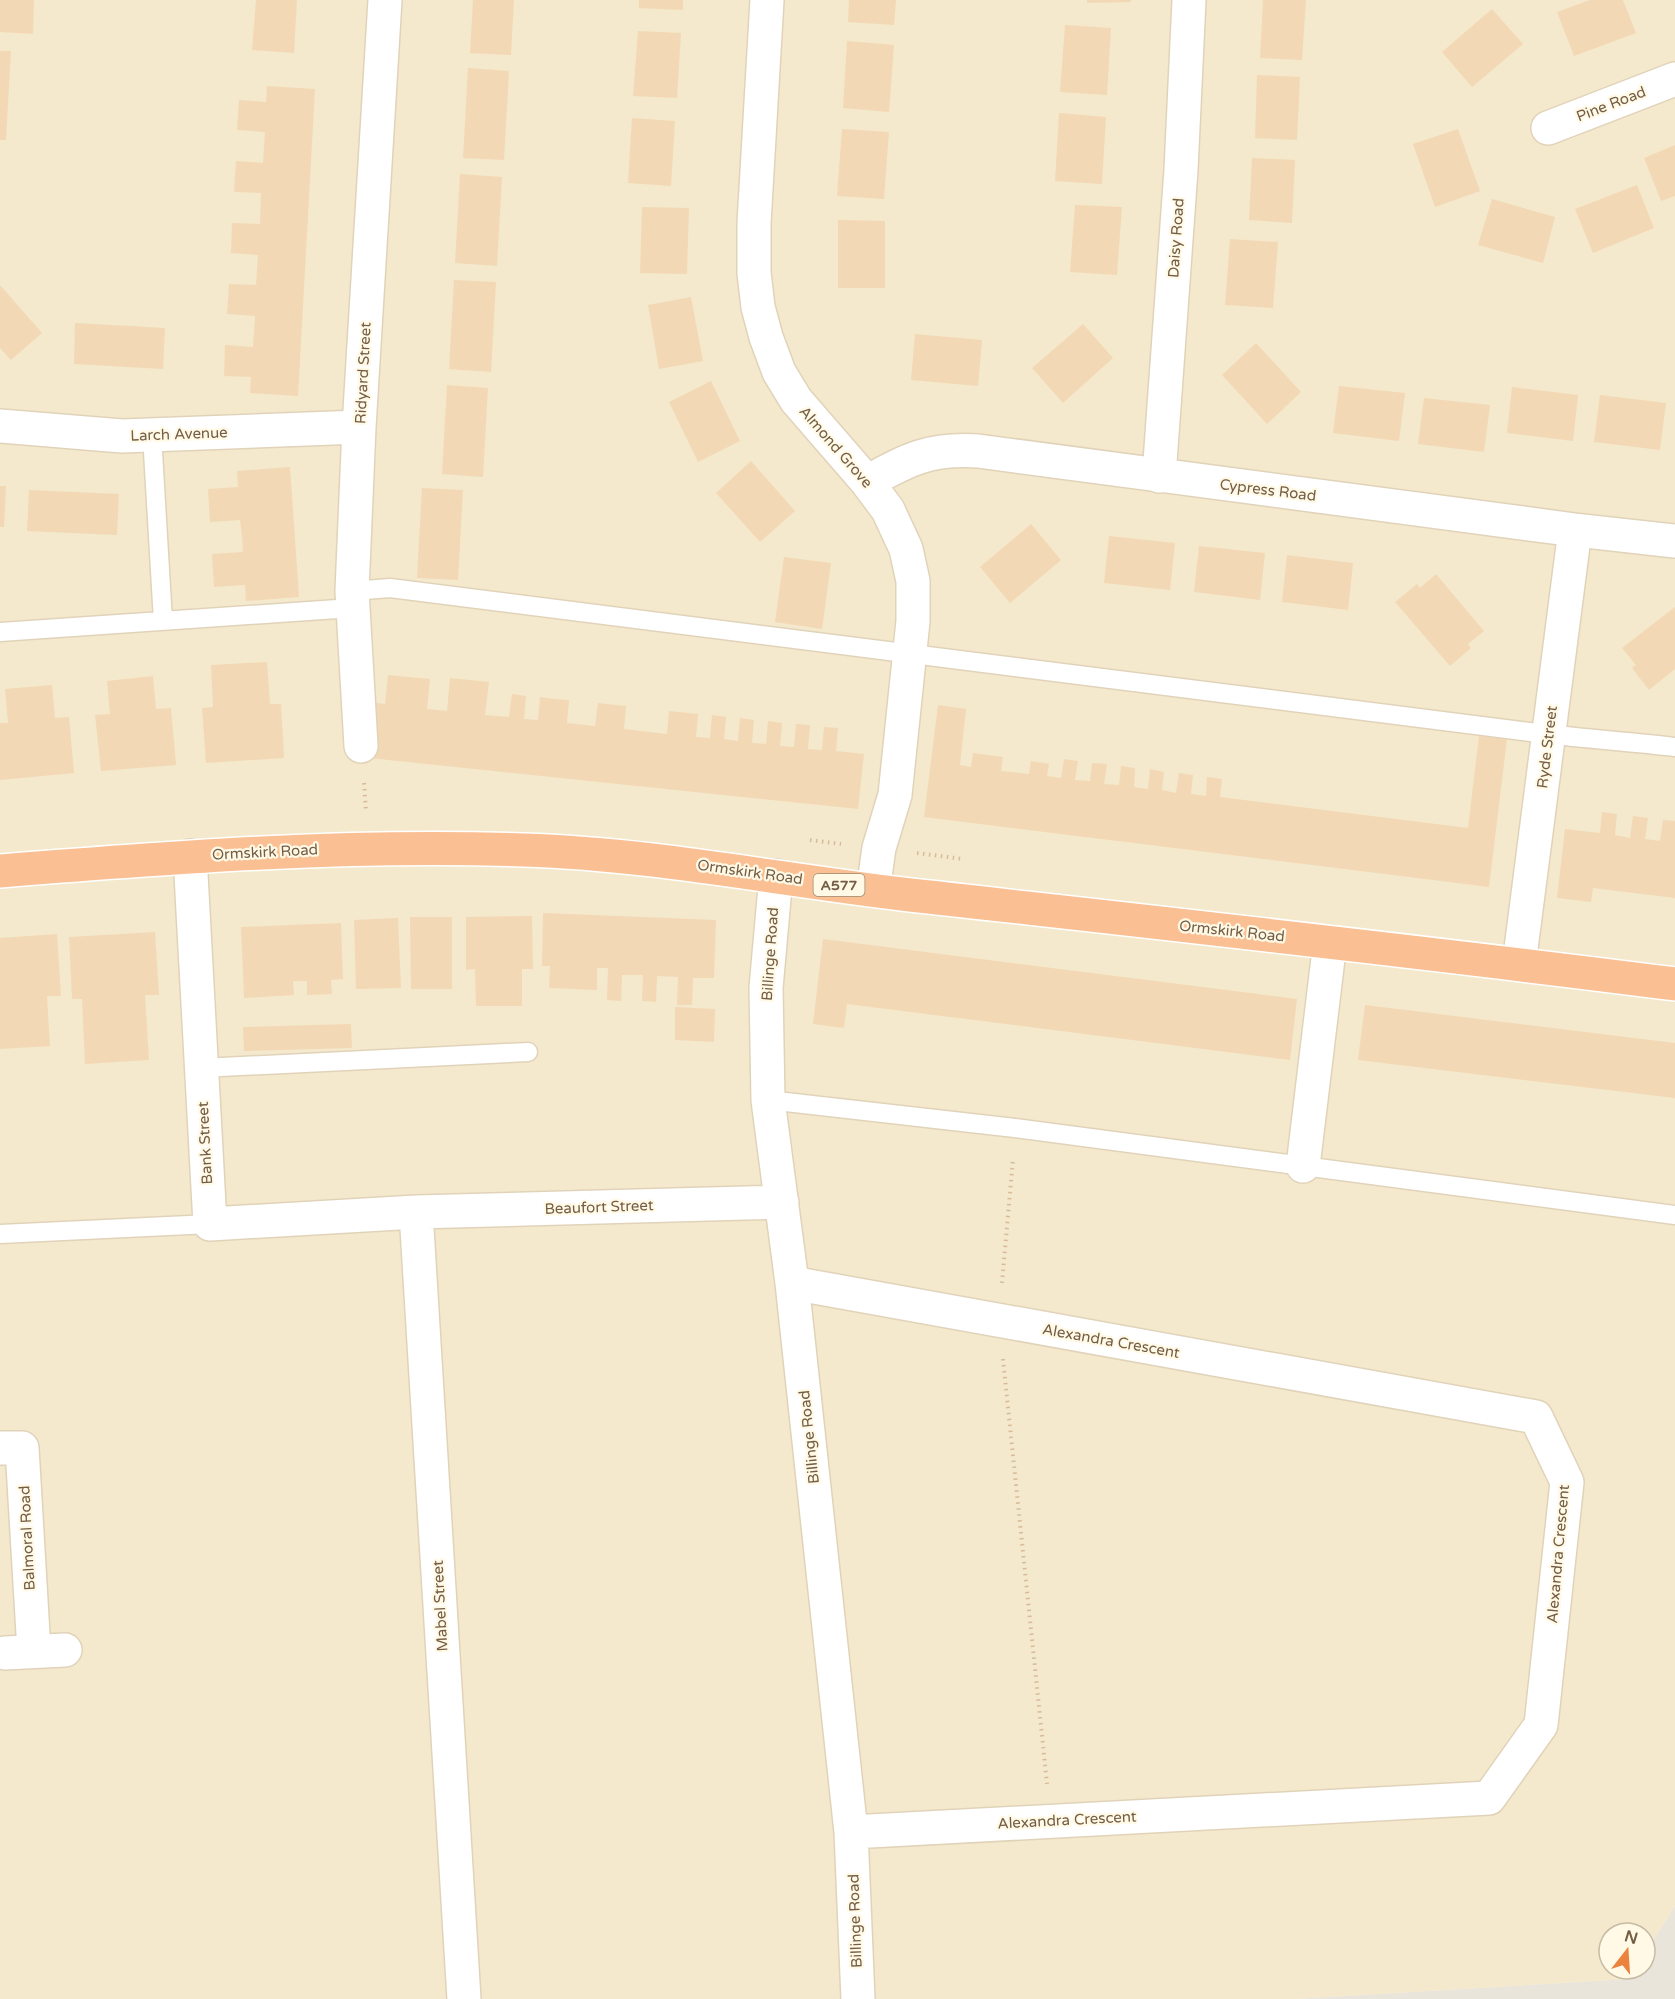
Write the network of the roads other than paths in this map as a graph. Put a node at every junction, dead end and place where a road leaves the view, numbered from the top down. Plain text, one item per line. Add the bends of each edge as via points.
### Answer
1 (385, 0) edge
2 (767, 0) edge
3 (1189, 0) edge
4 (1675, 79) edge
5 (1548, 128) dead end
6 (0, 426) edge
7 (359, 428) junction
8 (152, 435) junction
9 (1159, 476) junction
10 (867, 482) junction
11 (1575, 530) junction
12 (1675, 541) edge
13 (352, 600) junction
14 (163, 621) junction
15 (0, 632) edge
16 (909, 656) junction
17 (1549, 734) junction
18 (361, 746) dead end
19 (1675, 747) edge
20 (190, 856) junction
21 (0, 870) edge
22 (776, 876) junction
23 (873, 890) junction
24 (1330, 942) junction
25 (1519, 964) junction
26 (1675, 984) edge
27 (528, 1052) dead end
28 (201, 1068) junction
29 (768, 1100) junction
30 (1303, 1166) junction
31 (782, 1202) junction
32 (416, 1212) junction
33 (1675, 1215) edge
34 (210, 1224) junction
35 (0, 1234) edge
36 (792, 1283) junction
37 (0, 1448) edge
38 (34, 1651) dead end
39 (851, 1832) junction
40 (464, 1999) edge
41 (858, 1999) edge

1 - 7 street, Ridyard Street
2 - 10 street, Almond Grove via 754,223 758,307 779,372 796,400
3 - 9 street, Daisy Road
4 - 5 street, Pine Road
6 - 8 street, Larch Avenue
7 - 8 street, Larch Avenue
7 - 13 street, Ridyard Street
8 - 14 lane
9 - 10 street, Cypress Road via 958,450 940,451 902,463
9 - 11 street, Cypress Road
10 - 16 street, Almond Grove via 888,510 906,549 913,581
11 - 12 street, Cypress Road
11 - 17 street, Ryde Street
13 - 14 lane
13 - 16 lane via 390,588
13 - 18 street, Ridyard Street
14 - 15 lane
16 - 17 lane
16 - 23 street, Almond Grove via 895,795 879,848
17 - 19 lane
17 - 25 street, Ryde Street
20 - 21 highway, Ormskirk Road / A577
20 - 22 highway, Ormskirk Road / A577 via 424,847 528,850 659,860
20 - 28 street, Bank Street
22 - 23 highway, Ormskirk Road / A577
22 - 29 street, Billinge Road via 766,988
23 - 24 highway, Ormskirk Road / A577
24 - 25 highway, Ormskirk Road / A577
24 - 30 street
25 - 26 highway, Ormskirk Road / A577
27 - 28 lane
28 - 34 street, Bank Street
29 - 30 lane
29 - 31 street, Billinge Road
30 - 33 lane
31 - 32 street, Beaufort Street
31 - 36 street, Billinge Road
32 - 34 street
32 - 40 street, Mabel Street
34 - 35 lane
36 - 39 street, Billinge Road
36 - 39 street, Alexandra Crescent via 1536,1417 1567,1482 1541,1725 1489,1798
37 - 38 street, Balmoral Road via 22,1448
39 - 41 street, Billinge Road

